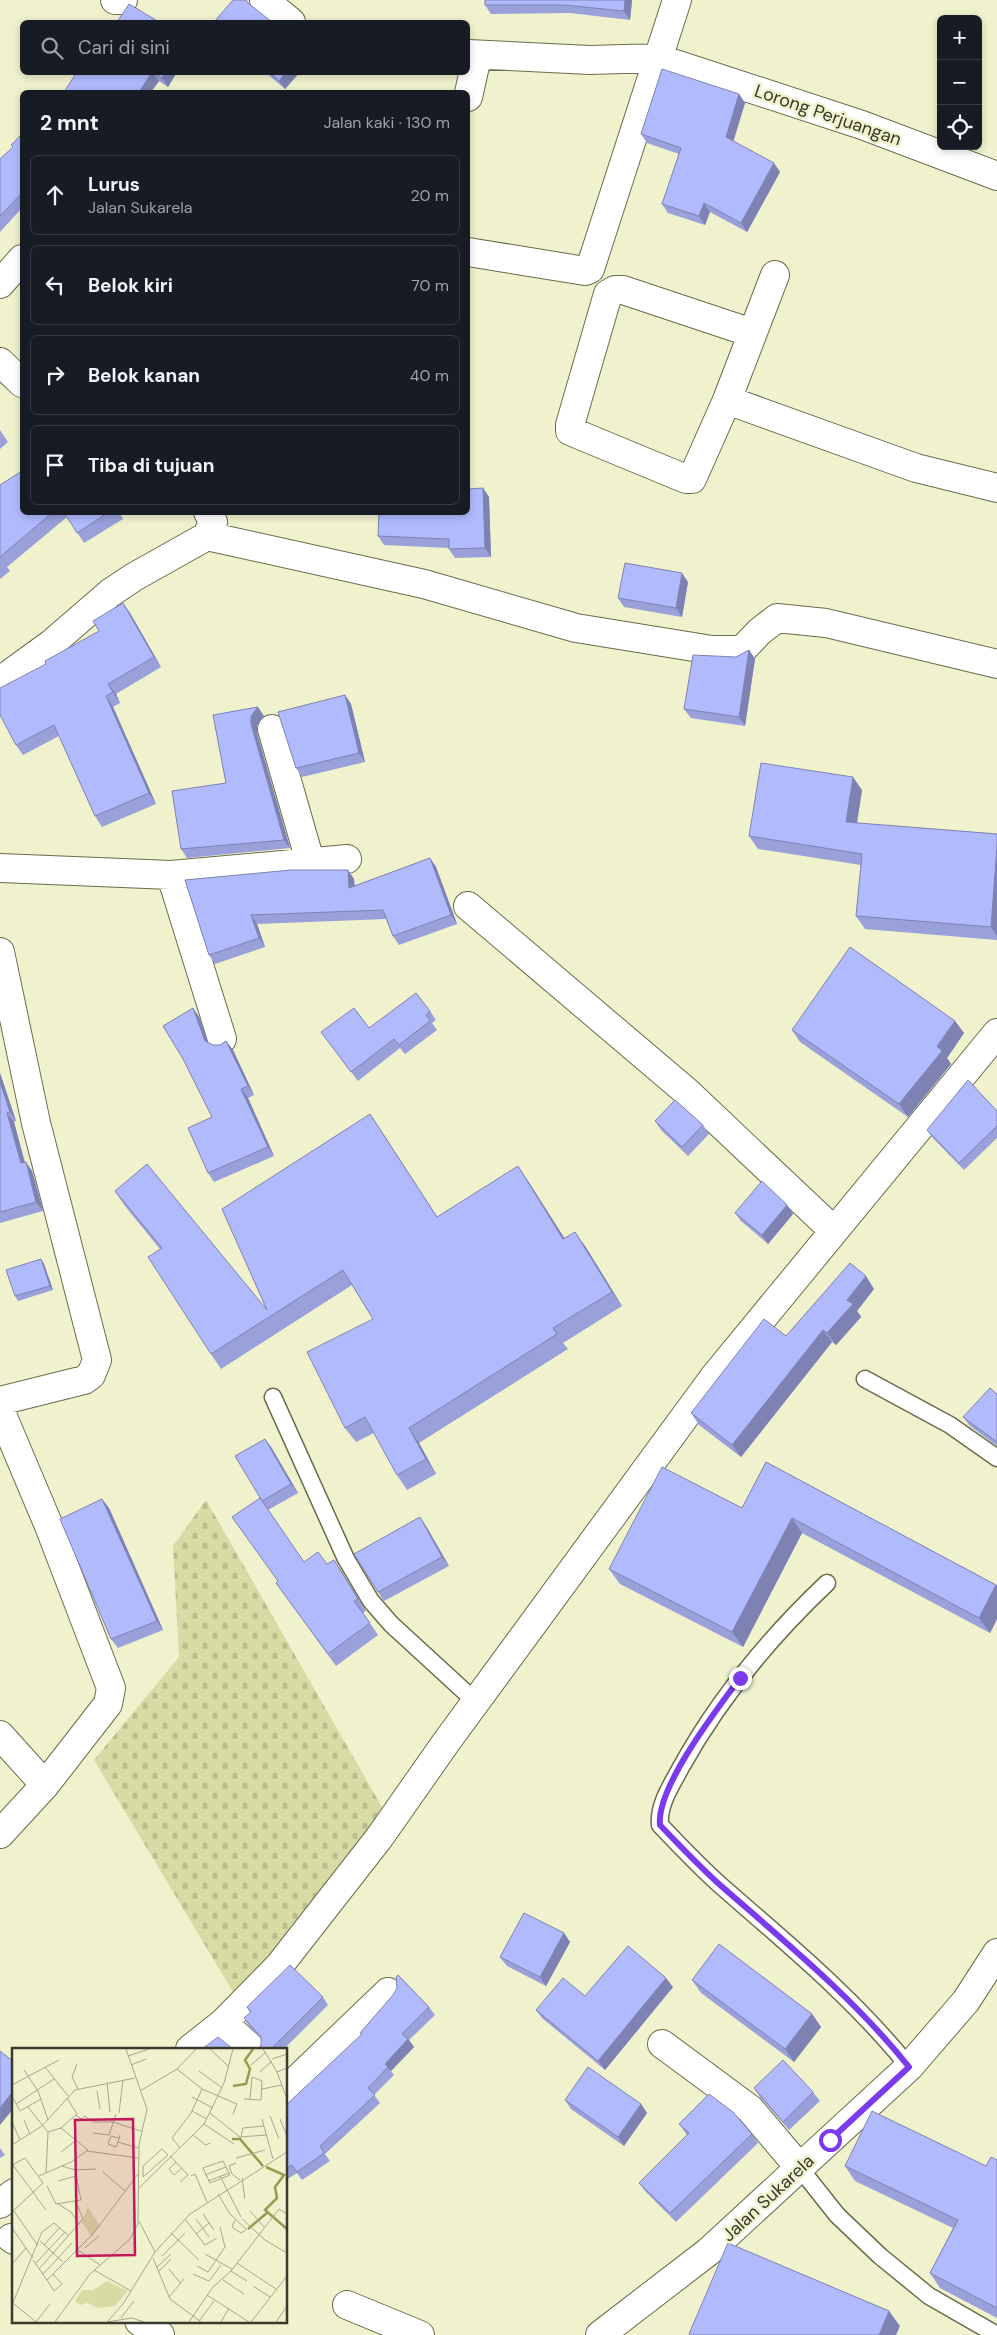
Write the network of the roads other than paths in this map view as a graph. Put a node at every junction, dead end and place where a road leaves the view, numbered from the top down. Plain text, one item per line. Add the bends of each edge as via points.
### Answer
1 (115, 0) edge
2 (123, 0) edge
3 (264, 0) edge
4 (677, 0) edge
5 (289, 20) edge
6 (470, 62) edge
7 (654, 67) junction
8 (469, 75) edge
9 (468, 90) edge
10 (997, 176) edge
11 (470, 252) edge
12 (20, 261) edge
13 (775, 276) dead end
14 (0, 284) edge
15 (752, 333) junction
16 (727, 400) junction
17 (997, 488) edge
18 (207, 524) edge
19 (997, 664) edge
20 (0, 681) edge
21 (272, 729) dead end
22 (348, 859) dead end
23 (310, 861) junction
24 (0, 868) edge
25 (171, 875) junction
26 (468, 906) dead end
27 (1, 966) edge
28 (222, 1039) dead end
29 (992, 1046) edge
30 (834, 1231) junction
31 (865, 1379) dead end
32 (273, 1397) dead end
33 (0, 1401) edge
34 (0, 1410) edge
35 (997, 1458) edge
36 (827, 1583) dead end
37 (476, 1702) junction
38 (0, 1735) edge
39 (45, 1785) junction
40 (0, 1834) edge
41 (997, 1954) edge
42 (388, 1992) dead end
43 (223, 2023) junction
44 (662, 2044) dead end
45 (191, 2048) edge
46 (251, 2048) edge
47 (909, 2067) junction
48 (288, 2085) edge
49 (799, 2167) junction
50 (12, 2195) edge
51 (0, 2204) edge
52 (347, 2305) dead end
53 (140, 2322) edge
54 (160, 2335) edge
55 (420, 2335) edge
56 (600, 2335) edge
57 (997, 2335) edge

1 - 2 street
3 - 5 street
4 - 7 street
6 - 7 street, Lorong Perjuangan
7 - 10 street, Lorong Perjuangan via 862,125
7 - 11 street via 590,269 585,271
8 - 9 street
12 - 14 street
13 - 15 street
15 - 16 street
15 - 16 street via 615,290 608,294 570,428 574,433 690,480
16 - 17 street via 916,468
18 - 19 street via 576,628 712,650 742,650 776,618 826,623
18 - 20 street via 126,582
21 - 23 street
22 - 23 street
23 - 25 street
24 - 25 street
25 - 28 street
26 - 30 street via 687,1092
27 - 33 street via 36,1123 97,1360 91,1375 84,1380
29 - 30 street
30 - 37 street via 714,1377
31 - 35 lane via 950,1426
32 - 37 lane via 346,1559 371,1601 391,1624
34 - 39 street via 111,1688 108,1704
36 - 47 lane via 797,1611 740,1678 698,1736 660,1809 660,1825 718,1883 781,1937 883,2034
37 - 43 street via 379,1838 280,1966
38 - 39 street
39 - 40 street
41 - 47 street, Jalan Sukarela via 966,2001
42 - 48 street
43 - 45 street
43 - 46 street
44 - 49 street via 750,2110
47 - 49 street, Jalan Sukarela
49 - 56 street, Jalan Sukarela via 708,2252
49 - 57 lane via 836,2215 880,2256 929,2296
50 - 51 street
52 - 55 street
53 - 54 street

